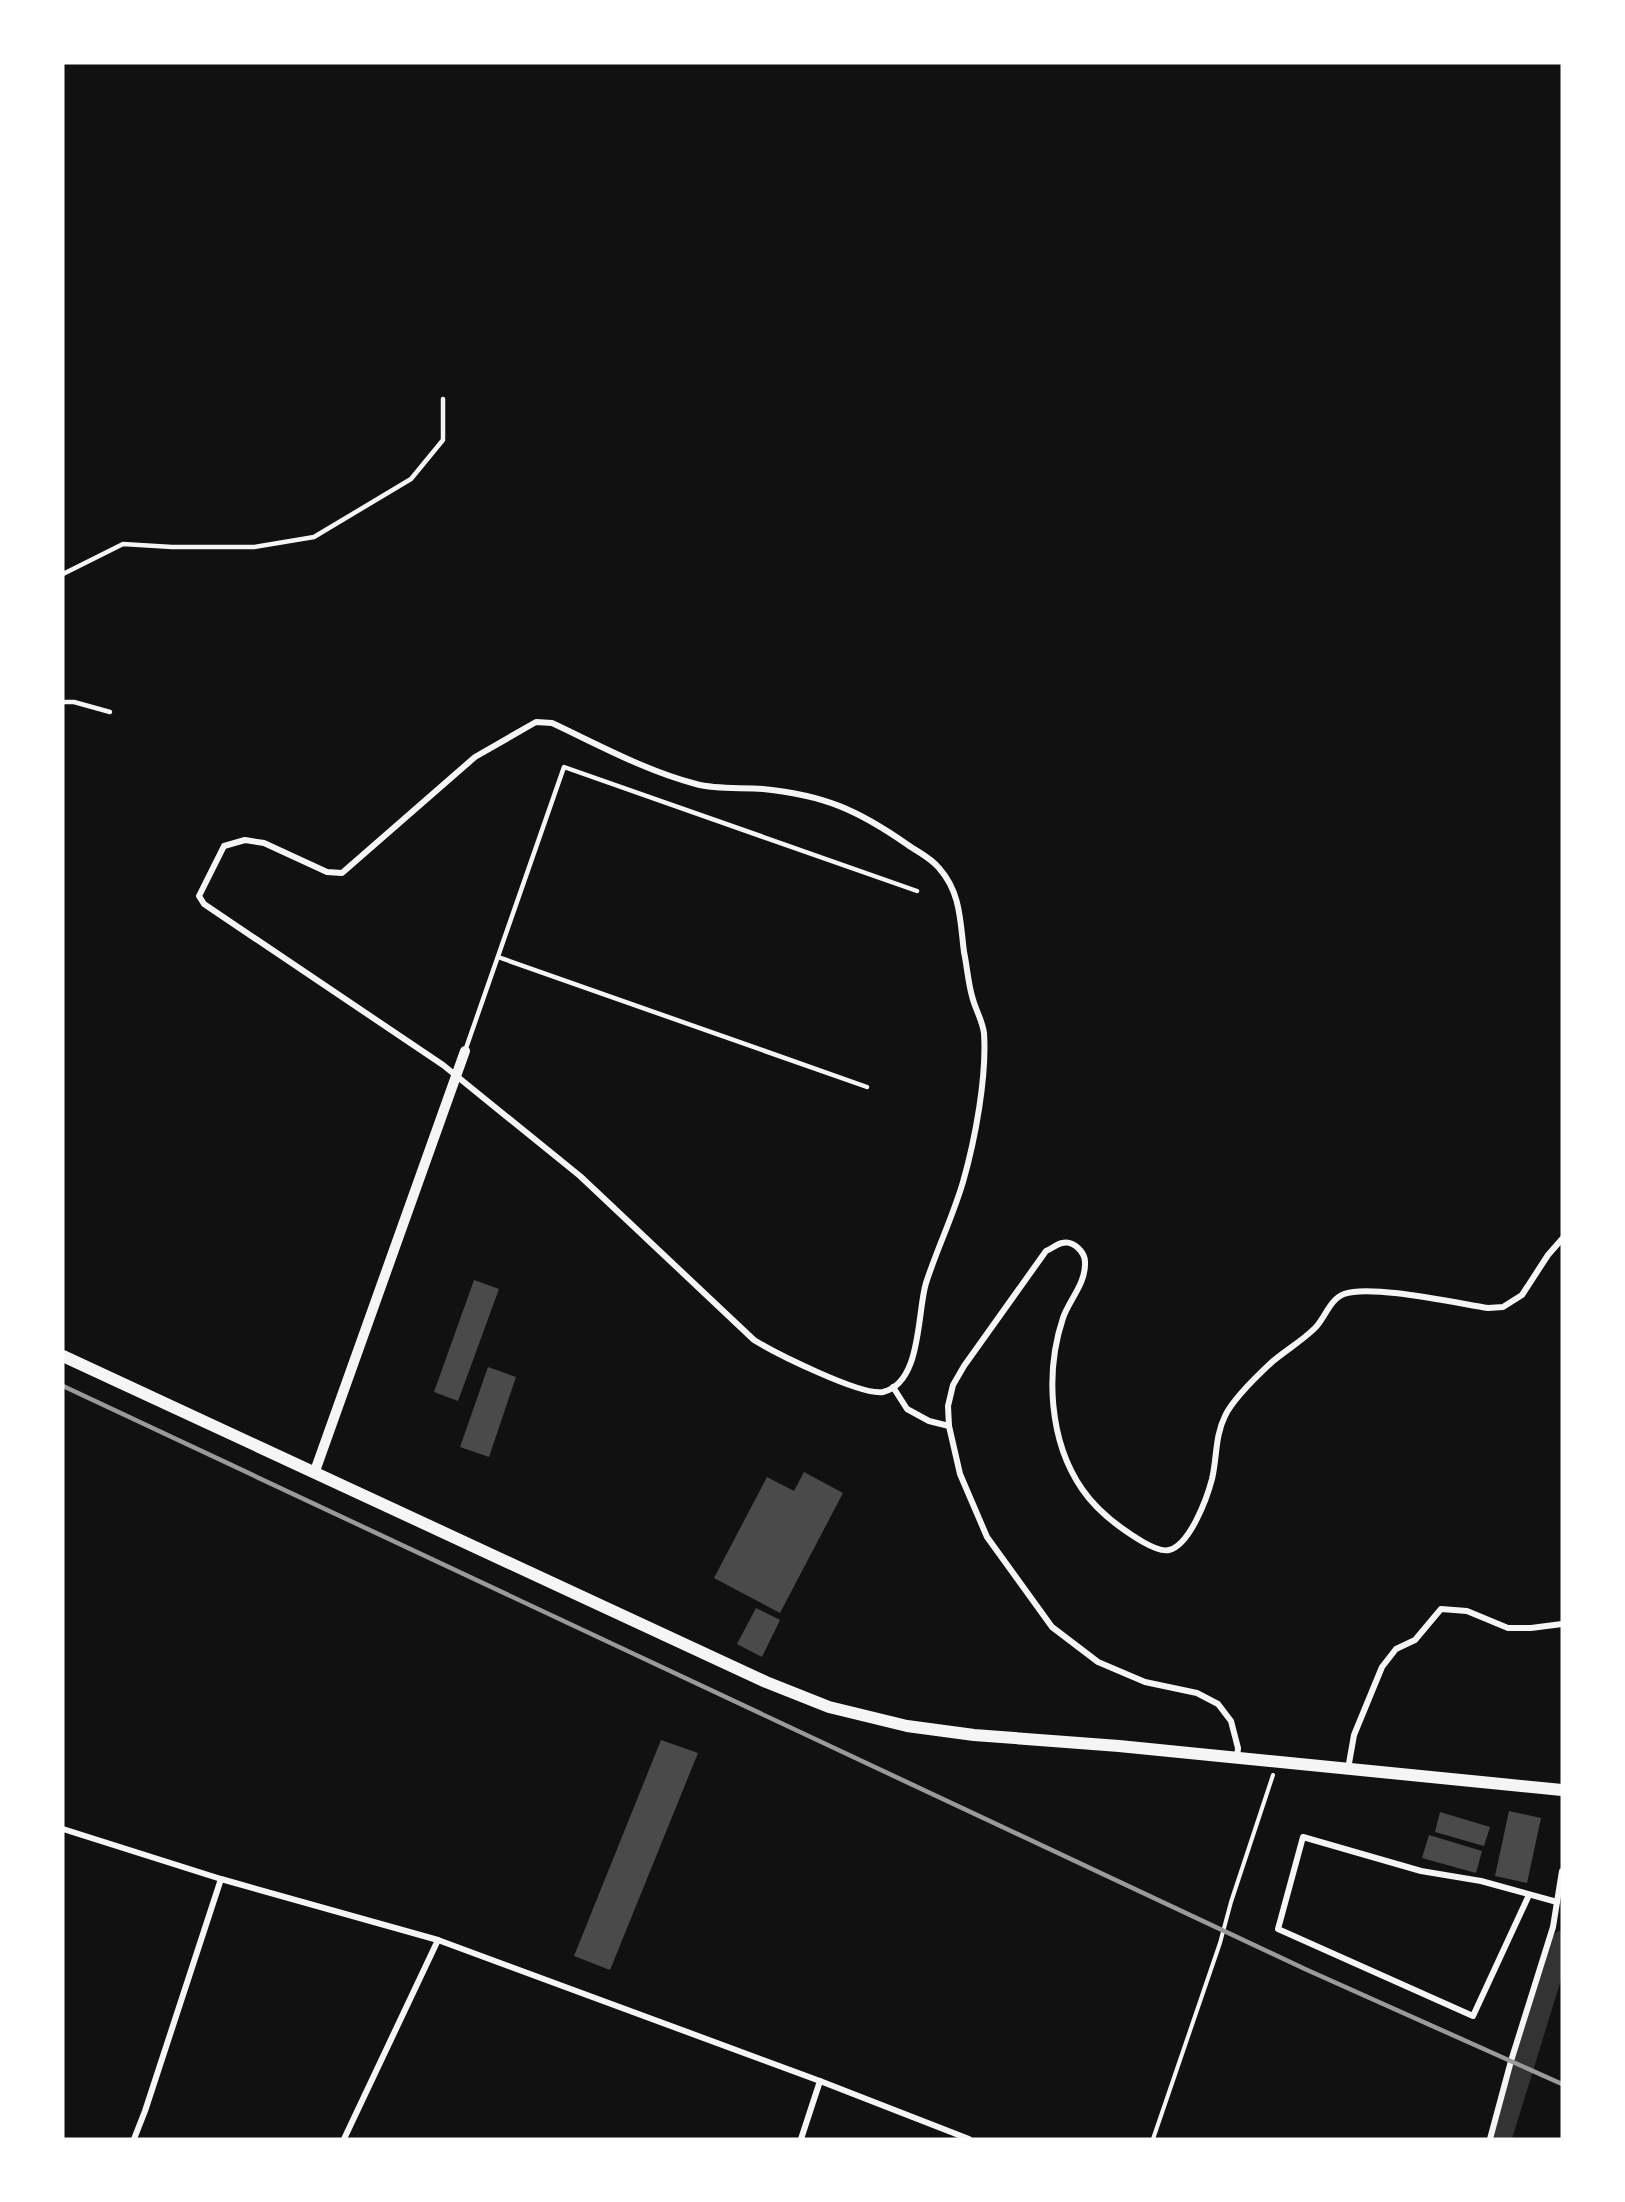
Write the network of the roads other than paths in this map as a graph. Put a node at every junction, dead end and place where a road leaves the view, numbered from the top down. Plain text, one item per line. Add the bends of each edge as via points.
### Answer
1 (443, 399) dead end
2 (63, 574) edge
3 (63, 702) edge
4 (110, 712) dead end
5 (917, 891) dead end
6 (498, 957) junction
7 (465, 1051) joint
8 (456, 1076) junction
9 (867, 1087) dead end
10 (1562, 1239) edge
11 (63, 1356) edge
12 (893, 1387) junction
13 (949, 1426) junction
14 (315, 1471) junction
15 (1562, 1624) edge
16 (1237, 1759) junction
17 (1348, 1770) junction
18 (1562, 1791) edge
19 (63, 1829) edge
20 (1562, 1871) edge
21 (221, 1879) junction
22 (1529, 1895) junction
23 (1557, 1902) junction
24 (438, 1940) junction
25 (820, 2081) junction
26 (134, 2139) edge
27 (344, 2139) edge
28 (801, 2139) edge
29 (969, 2139) edge
30 (1490, 2139) edge

1 - 2 lane via 443,440 411,479 314,537 254,547 123,544
3 - 4 lane
5 - 6 lane via 564,767
6 - 7 lane
6 - 9 lane
7 - 8 street
8 - 12 street via 580,1176 754,1341 775,1354 861,1389 882,1392
8 - 12 street via 204,904 199,896 224,846 246,840 264,843 327,872 342,873 475,757 536,722 552,723 673,778 701,785 815,796 882,826 938,866 954,888 972,997 984,1037 982,1085 962,1184 925,1285 917,1346 906,1373
8 - 14 street
10 - 13 street via 1522,1295 1503,1307 1356,1290 1341,1295 1317,1326 1273,1361 1225,1416 1203,1503 1189,1533 1167,1551 1149,1546 1126,1532 1100,1509 1070,1468 1057,1428 1054,1356 1063,1316 1081,1283 1086,1263 1082,1251 1074,1244 1063,1242 1046,1251 964,1366 953,1385
11 - 14 main road
12 - 13 street via 907,1409
13 - 16 street via 960,1474 987,1537 1052,1627 1098,1662 1145,1682 1197,1693 1218,1704 1231,1721
14 - 16 main road via 756,1677 829,1707 907,1726 974,1735
15 - 17 street via 1508,1628 1467,1611 1441,1609 1415,1640 1396,1649 1382,1667 1354,1735
16 - 17 main road
17 - 18 main road
19 - 21 street
20 - 23 street
21 - 24 street
21 - 26 street
22 - 22 street via 1481,1881 1421,1871 1303,1836 1278,1929 1473,2016
22 - 23 street
23 - 30 street
24 - 25 street
24 - 27 street
25 - 28 street
25 - 29 street

